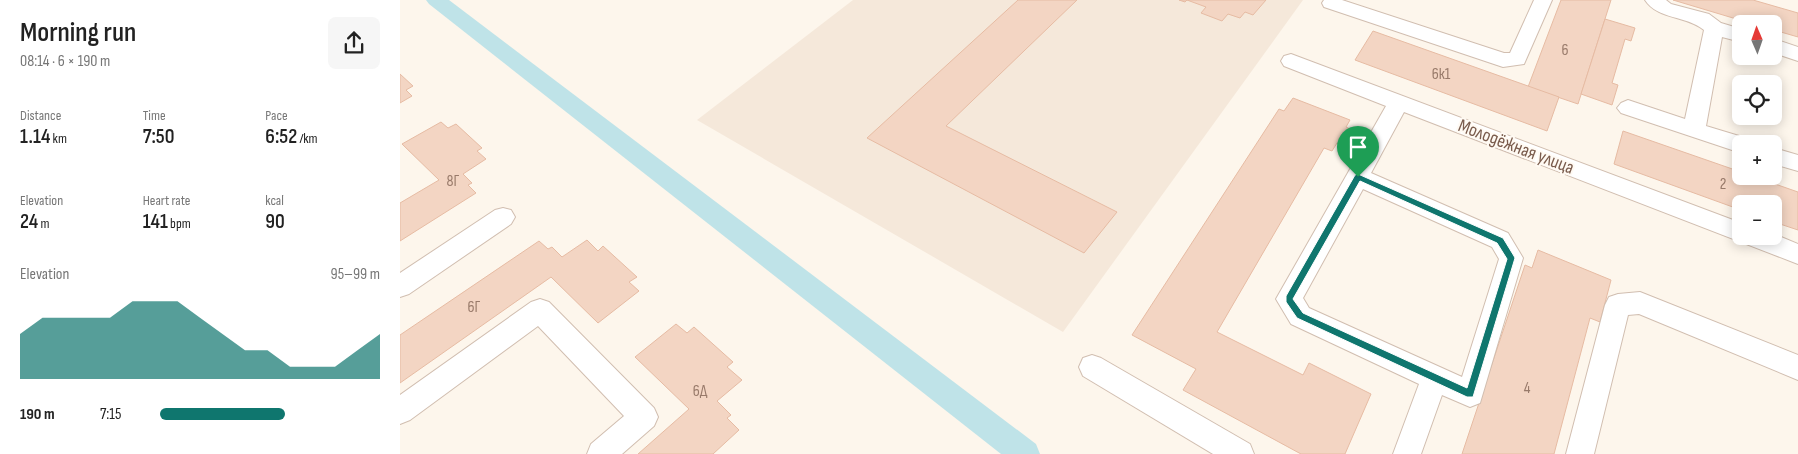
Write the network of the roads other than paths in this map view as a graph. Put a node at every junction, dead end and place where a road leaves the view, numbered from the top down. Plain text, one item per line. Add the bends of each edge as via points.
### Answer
1 (1333, 0) edge
2 (1542, 0) edge
3 (1654, 0) edge
4 (1714, 28) junction
5 (1732, 33) edge
6 (1782, 49) edge
7 (1798, 54) edge
8 (1291, 61) dead end
9 (1398, 102) junction
10 (1628, 108) dead end
11 (1694, 130) junction
12 (1732, 142) edge
13 (1782, 158) edge
14 (1798, 163) edge
15 (1358, 177) junction
16 (503, 217) dead end
17 (1732, 230) edge
18 (1774, 245) edge
19 (1798, 254) edge
20 (400, 286) edge
21 (1092, 367) dead end
22 (1798, 368) edge
23 (1434, 379) junction
24 (400, 411) edge
25 (601, 454) edge
26 (1240, 454) edge
27 (1406, 454) edge
28 (1580, 454) edge

1 - 2 street via 1331,3 1503,60 1517,59
3 - 4 street via 1664,8 1702,18
4 - 5 street
4 - 11 street
6 - 7 street
8 - 9 street, Молодёжная улица
9 - 15 street
9 - 17 street, Молодёжная улица
10 - 11 street
11 - 12 street
13 - 14 street
15 - 23 street via 1289,299 1300,316
15 - 23 street via 1500,240 1511,258 1470,394
16 - 20 street
18 - 19 street
21 - 26 street
22 - 28 street via 1640,303 1618,305
23 - 27 street
24 - 25 street via 540,310 644,417

